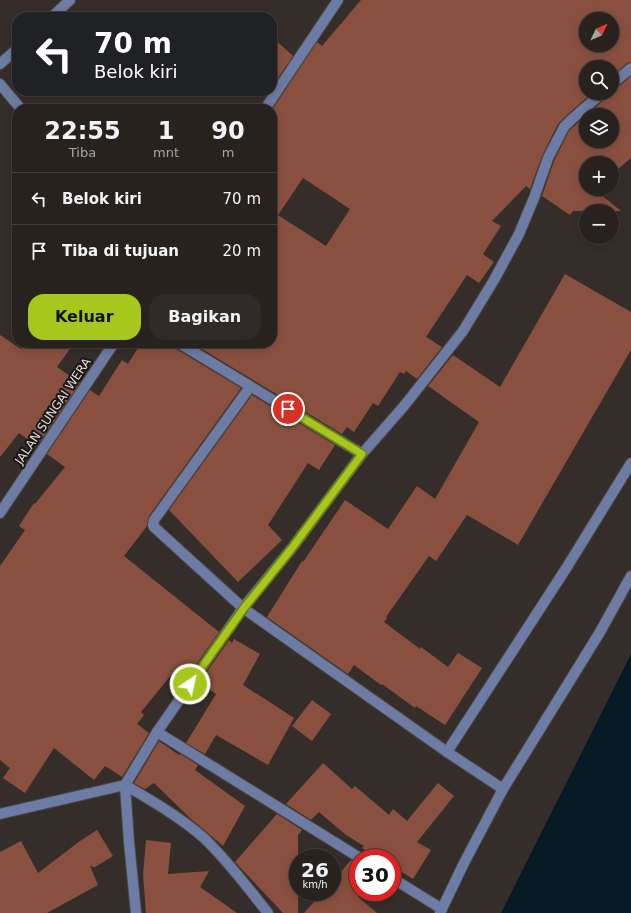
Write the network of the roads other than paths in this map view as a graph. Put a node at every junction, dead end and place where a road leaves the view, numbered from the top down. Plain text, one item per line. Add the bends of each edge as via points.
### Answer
1 (70, 0) edge
2 (338, 0) edge
3 (57, 12) edge
4 (12, 53) edge
5 (0, 64) edge
6 (631, 68) edge
7 (619, 78) edge
8 (0, 84) edge
9 (277, 92) edge
10 (594, 100) edge
11 (17, 104) edge
12 (111, 348) edge
13 (187, 348) edge
14 (250, 386) junction
15 (362, 454) junction
16 (631, 463) edge
17 (0, 513) edge
18 (631, 576) edge
19 (244, 608) junction
20 (157, 732) junction
21 (447, 752) junction
22 (125, 785) junction
23 (503, 789) junction
24 (0, 814) edge
25 (349, 851) edge
26 (401, 884) edge
27 (441, 911) edge
28 (136, 913) edge
29 (268, 913) edge

1 - 3 street
2 - 9 street
4 - 5 street
6 - 7 street
8 - 11 street
10 - 15 street via 564,127 548,158 519,234 463,331
12 - 17 street, JALAN SUNGAI WERA
13 - 14 street
14 - 15 street
14 - 19 street via 154,520 153,525
15 - 19 street
16 - 21 street
18 - 23 street via 600,632
19 - 20 street
19 - 21 street
20 - 22 street
20 - 25 street
21 - 23 street
22 - 24 street
22 - 28 street
22 - 29 street via 172,814 204,838
23 - 27 street
26 - 27 street

